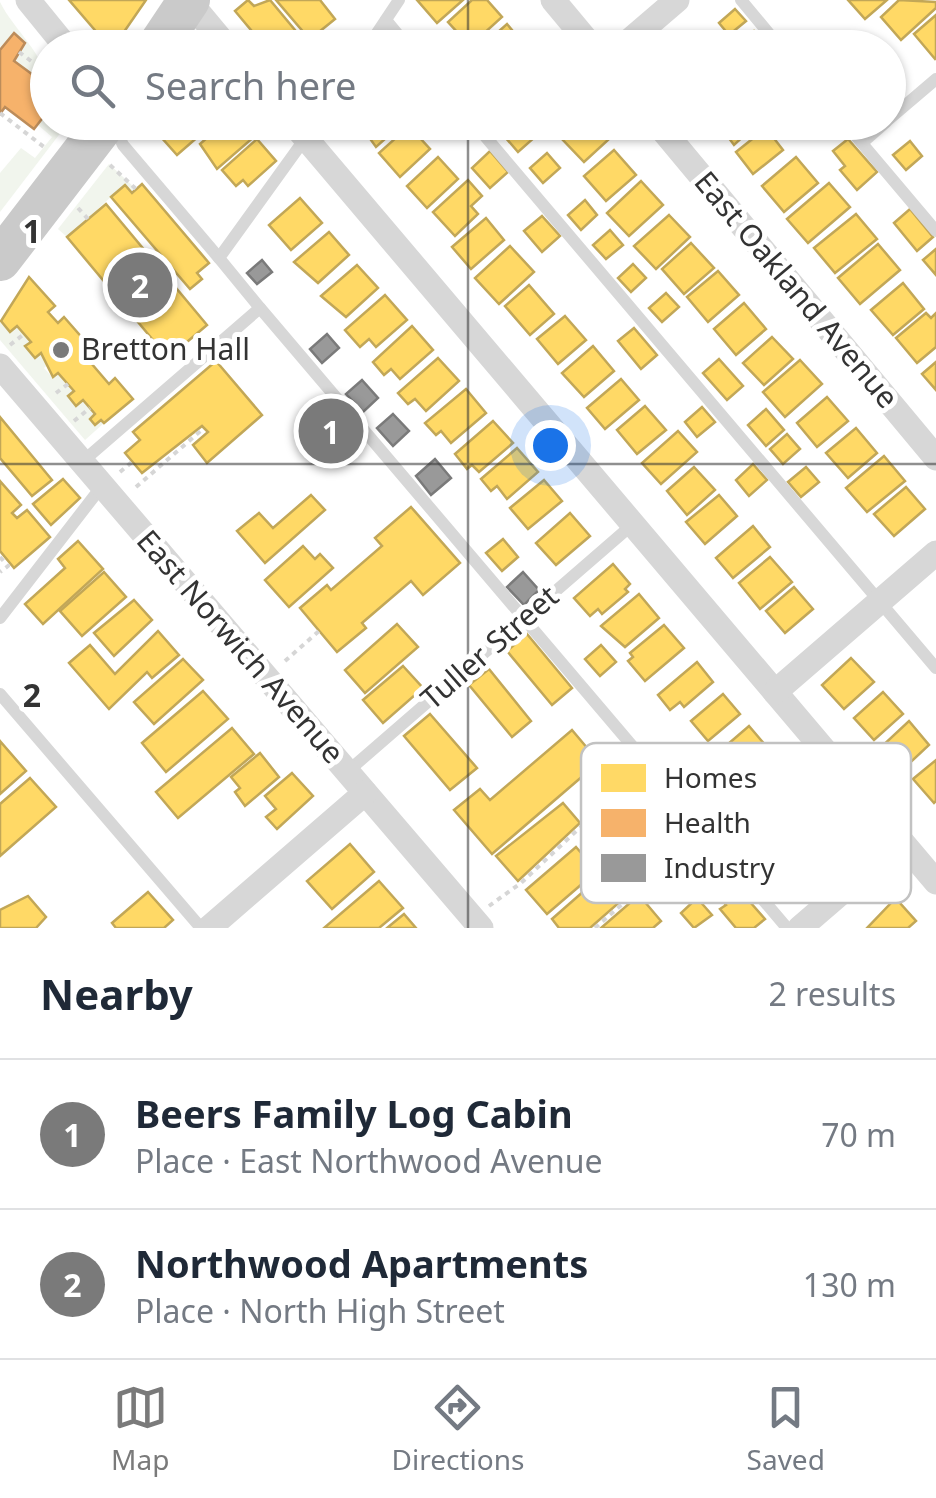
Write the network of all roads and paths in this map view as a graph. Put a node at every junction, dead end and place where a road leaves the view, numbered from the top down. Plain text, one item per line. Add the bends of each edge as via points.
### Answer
1 (28, 0) edge
2 (188, 0) edge
3 (399, 0) edge
4 (553, 0) edge
5 (677, 0) edge
6 (741, 0) edge
7 (386, 20) junction
8 (52, 30) edge
9 (169, 30) edge
10 (213, 30) edge
11 (379, 30) edge
12 (394, 30) edge
13 (578, 30) edge
14 (642, 30) edge
15 (766, 30) edge
16 (20, 52) dead end
17 (30, 60) edge
18 (936, 79) edge
19 (906, 105) edge
20 (0, 113) edge
21 (30, 136) edge
22 (36, 140) edge
23 (105, 140) edge
24 (111, 140) edge
25 (116, 140) edge
26 (297, 140) edge
27 (315, 140) edge
28 (488, 140) edge
29 (671, 140) edge
30 (859, 140) edge
31 (865, 140) edge
32 (862, 143) junction
33 (48, 149) dead end
34 (136, 189) dead end
35 (76, 206) dead end
36 (88, 219) dead end
37 (936, 231) edge
38 (219, 258) junction
39 (0, 260) edge
40 (260, 308) junction
41 (24, 334) dead end
42 (3, 357) edge
43 (68, 384) dead end
44 (50, 398) dead end
45 (90, 408) dead end
46 (71, 423) dead end
47 (204, 428) dead end
48 (936, 458) edge
49 (82, 462) junction
50 (132, 462) dead end
51 (102, 486) junction
52 (137, 486) junction
53 (130, 493) dead end
54 (632, 524) junction
55 (936, 553) edge
56 (0, 557) edge
57 (0, 572) edge
58 (880, 602) junction
59 (0, 618) edge
60 (523, 619) junction
61 (320, 631) dead end
62 (278, 667) dead end
63 (936, 668) edge
64 (775, 692) junction
65 (0, 694) edge
66 (629, 743) edge
67 (818, 743) edge
68 (347, 772) junction
69 (365, 793) junction
70 (581, 827) edge
71 (911, 853) edge
72 (936, 882) edge
73 (622, 903) edge
74 (766, 903) edge
75 (829, 903) edge
76 (483, 918) edge
77 (205, 928) edge
78 (595, 928) edge
79 (787, 928) edge
80 (800, 928) edge

1 - 8 street
2 - 9 main road
2 - 10 street
3 - 7 lane
4 - 13 street
5 - 14 street
6 - 15 lane
7 - 11 lane
7 - 12 lane
16 - 17 path
18 - 19 lane
20 - 21 path
22 - 33 path
23 - 39 main road
24 - 34 path
25 - 38 lane
26 - 38 lane
27 - 54 street
28 - 58 lane
29 - 48 street, East Oakland Avenue
30 - 32 lane
31 - 32 lane
32 - 37 lane
35 - 36 path
38 - 40 lane
40 - 49 lane
40 - 60 lane
41 - 42 path
42 - 49 street, East Norwich Avenue
43 - 44 path
45 - 46 path
47 - 52 path
49 - 51 street, East Norwich Avenue
50 - 52 path via 122,470
51 - 59 lane
51 - 68 street, East Norwich Avenue
52 - 53 path
54 - 60 lane, Tuller Street
54 - 64 street
55 - 58 street
56 - 57 path via 8,566
58 - 63 lane
58 - 64 street
60 - 66 lane
60 - 68 lane, Tuller Street
61 - 62 path
64 - 67 street
65 - 77 lane
68 - 69 street, East Norwich Avenue
69 - 76 street, East Norwich Avenue
69 - 77 street
70 - 76 path
71 - 72 street
73 - 78 path
74 - 79 lane
75 - 80 street

